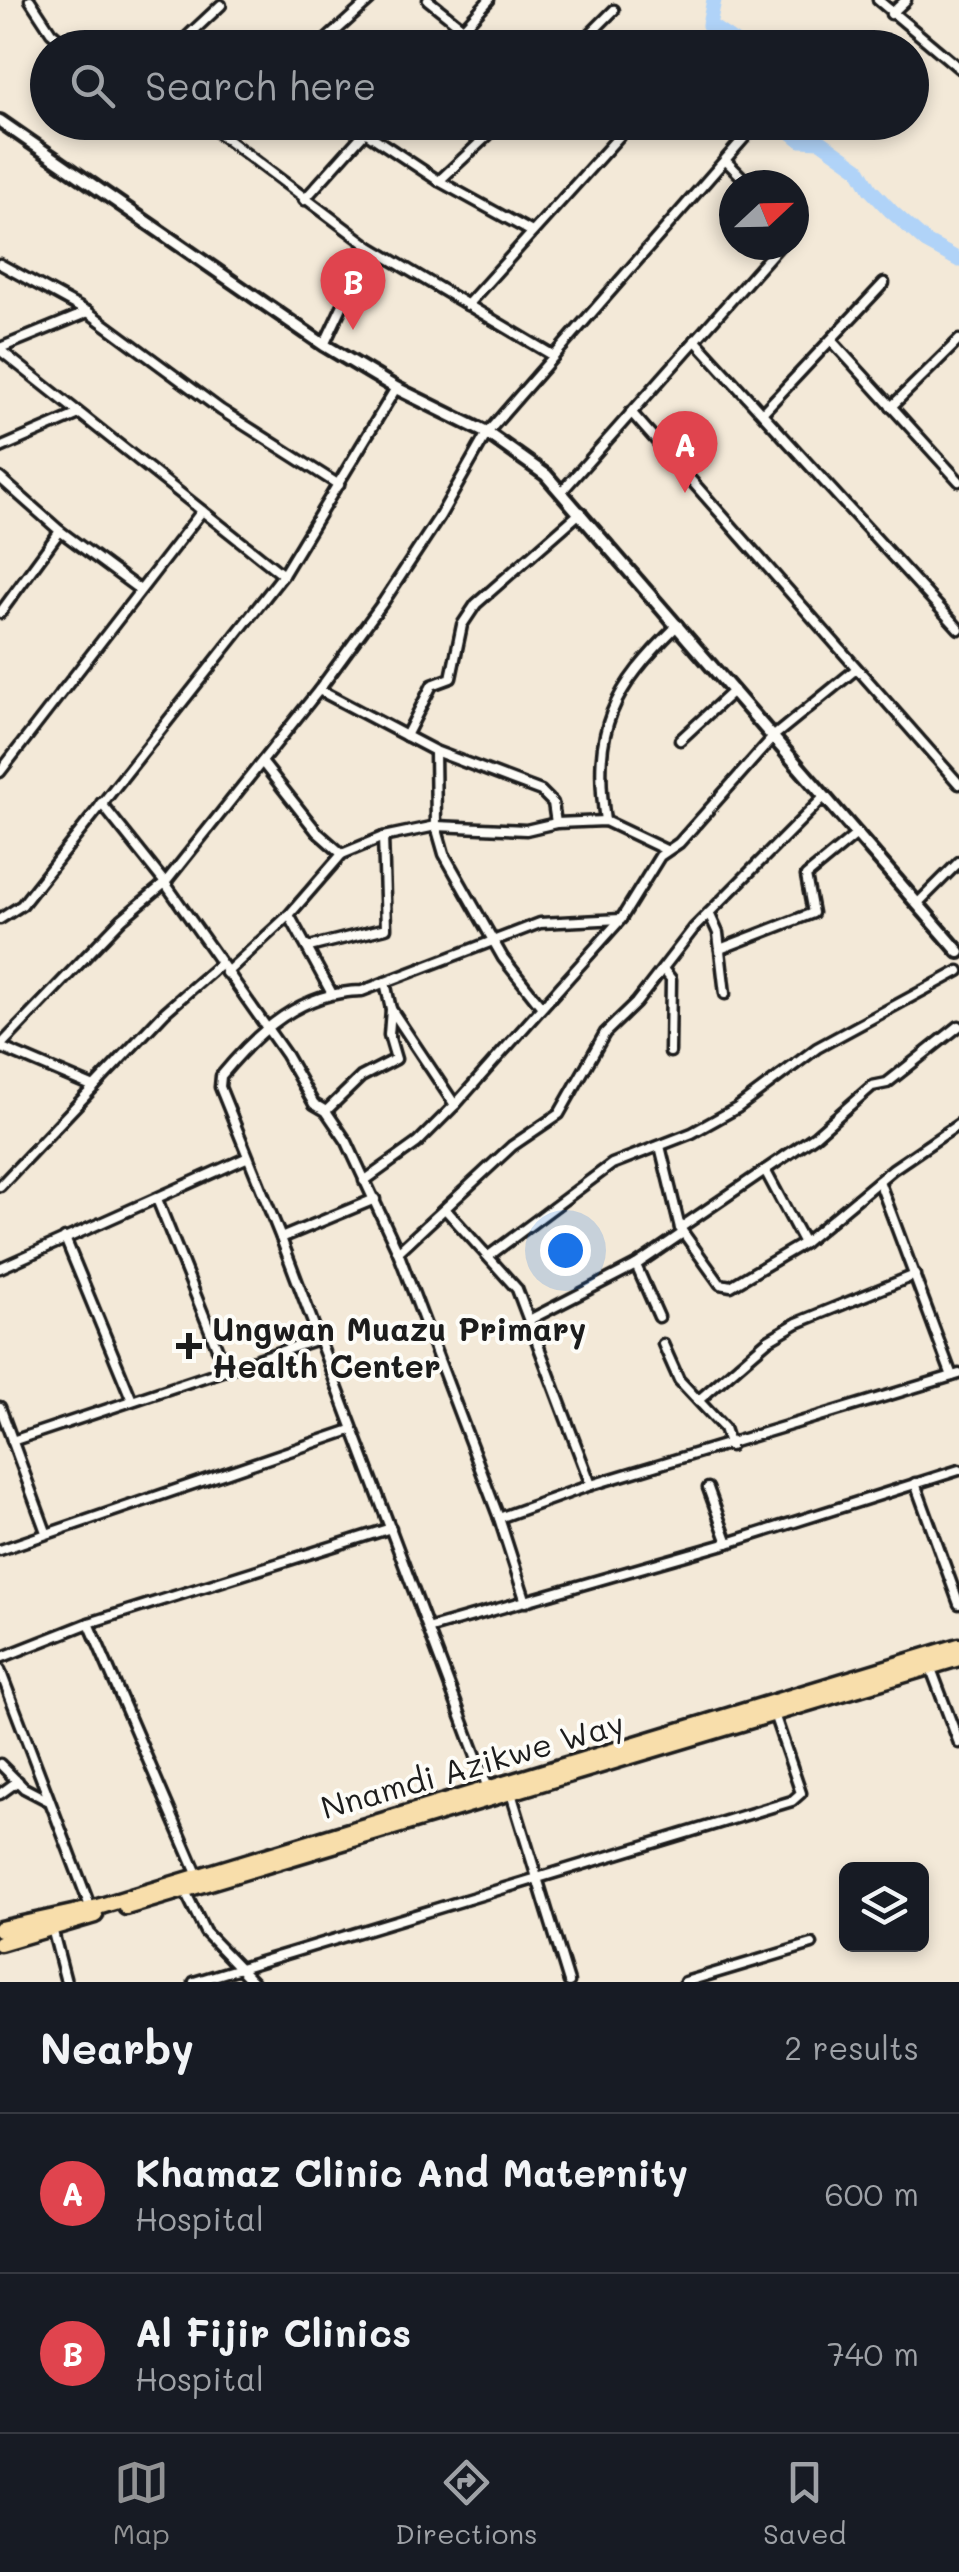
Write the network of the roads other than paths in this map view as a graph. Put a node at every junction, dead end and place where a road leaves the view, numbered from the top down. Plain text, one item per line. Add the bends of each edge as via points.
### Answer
1 (30, 0) edge
2 (370, 0) edge
3 (428, 0) edge
4 (489, 0) edge
5 (878, 0) edge
6 (906, 0) edge
7 (222, 5) dead end
8 (614, 10) dead end
9 (891, 14) junction
10 (463, 28) joint
11 (51, 30) edge
12 (195, 30) edge
13 (338, 30) edge
14 (594, 30) edge
15 (912, 30) edge
16 (929, 44) edge
17 (959, 51) edge
18 (950, 60) junction
19 (959, 68) edge
20 (1, 124) edge
21 (231, 140) edge
22 (358, 140) edge
23 (377, 140) edge
24 (483, 140) edge
25 (616, 140) edge
26 (743, 140) edge
27 (726, 161) junction
28 (735, 170) edge
29 (439, 181) junction
30 (304, 200) junction
31 (532, 232) junction
32 (370, 247) junction
33 (766, 260) edge
34 (0, 264) edge
35 (884, 283) dead end
36 (467, 305) junction
37 (88, 312) junction
38 (694, 340) junction
39 (831, 340) junction
40 (959, 340) edge
41 (324, 345) junction
42 (0, 349) edge
43 (554, 356) junction
44 (396, 388) junction
45 (891, 407) junction
46 (631, 412) junction
47 (763, 412) junction
48 (78, 414) junction
49 (487, 433) junction
50 (0, 448) edge
51 (0, 478) edge
52 (959, 481) edge
53 (339, 486) junction
54 (563, 490) junction
55 (202, 511) junction
56 (581, 512) junction
57 (60, 531) junction
58 (282, 575) junction
59 (140, 590) junction
60 (0, 613) edge
61 (678, 625) junction
62 (959, 628) edge
63 (854, 670) junction
64 (319, 690) junction
65 (734, 690) junction
66 (775, 735) junction
67 (406, 736) junction
68 (680, 740) dead end
69 (435, 750) junction
70 (262, 762) junction
71 (0, 772) edge
72 (957, 779) edge
73 (826, 794) junction
74 (101, 803) junction
75 (604, 820) junction
76 (556, 823) junction
77 (436, 826) junction
78 (858, 832) junction
79 (383, 837) junction
80 (666, 850) junction
81 (342, 854) junction
82 (959, 862) edge
83 (165, 882) junction
84 (918, 903) junction
85 (709, 913) junction
86 (290, 916) junction
87 (0, 918) edge
88 (621, 919) junction
89 (493, 940) junction
90 (309, 947) junction
91 (720, 949) junction
92 (959, 952) edge
93 (220, 964) junction
94 (662, 969) junction
95 (959, 971) edge
96 (226, 973) junction
97 (385, 982) junction
98 (330, 992) junction
99 (725, 994) dead end
100 (541, 1006) junction
101 (391, 1009) junction
102 (959, 1026) edge
103 (267, 1030) junction
104 (0, 1046) edge
105 (670, 1052) dead end
106 (94, 1087) junction
107 (455, 1105) junction
108 (326, 1111) junction
109 (959, 1124) edge
110 (660, 1146) junction
111 (246, 1158) junction
112 (765, 1170) junction
113 (364, 1181) junction
114 (879, 1181) junction
115 (0, 1186) edge
116 (157, 1199) junction
117 (374, 1199) junction
118 (446, 1210) junction
119 (682, 1231) junction
120 (66, 1238) junction
121 (281, 1238) junction
122 (804, 1243) junction
123 (398, 1252) junction
124 (0, 1254) edge
125 (490, 1255) junction
126 (5, 1266) edge
127 (636, 1266) junction
128 (915, 1274) junction
129 (658, 1317) dead end
130 (530, 1319) junction
131 (318, 1339) junction
132 (663, 1344) dead end
133 (226, 1368) junction
134 (955, 1375) edge
135 (132, 1398) junction
136 (700, 1399) junction
137 (0, 1407) edge
138 (351, 1430) junction
139 (12, 1441) junction
140 (730, 1446) junction
141 (959, 1470) edge
142 (915, 1483) junction
143 (591, 1485) junction
144 (708, 1488) dead end
145 (499, 1518) junction
146 (391, 1528) junction
147 (46, 1532) junction
148 (728, 1544) junction
149 (0, 1550) edge
150 (526, 1602) junction
151 (959, 1604) edge
152 (89, 1623) junction
153 (431, 1628) junction
154 (959, 1646) edge
155 (0, 1658) edge
156 (959, 1658) edge
157 (930, 1666) junction
158 (0, 1670) edge
159 (774, 1714) junction
160 (959, 1743) edge
161 (0, 1764) edge
162 (18, 1781) junction
163 (488, 1788) junction
164 (511, 1793) junction
165 (0, 1794) edge
166 (47, 1800) junction
167 (198, 1876) junction
168 (536, 1880) junction
169 (185, 1891) junction
170 (91, 1909) junction
171 (4, 1924) edge
172 (52, 1928) junction
173 (0, 1943) edge
174 (812, 1944) dead end
175 (239, 1969) junction
176 (66, 1982) edge
177 (194, 1982) edge
178 (253, 1982) edge
179 (569, 1982) edge
180 (685, 1982) edge

1 - 11 street
2 - 13 street
3 - 10 street
4 - 10 street
5 - 9 street
6 - 9 street
7 - 12 street
8 - 14 street
9 - 15 street
16 - 18 street
17 - 18 street
18 - 19 street
20 - 41 street
21 - 30 street
22 - 30 street
23 - 29 street
24 - 29 street
25 - 31 street
26 - 27 street
27 - 28 street
27 - 43 street
29 - 31 street
30 - 32 street
31 - 36 street
32 - 36 street
32 - 41 street
33 - 38 street
34 - 37 street
35 - 39 street
36 - 43 street
37 - 42 street
37 - 53 street
38 - 46 street
38 - 47 street
39 - 45 street
39 - 47 street
40 - 45 street
41 - 44 street
42 - 48 street
43 - 49 street
44 - 49 street
44 - 53 street
45 - 52 street
46 - 54 street
46 - 63 street
47 - 62 street
48 - 50 street
48 - 55 street
49 - 54 street
49 - 64 street via 440,516
51 - 57 street
53 - 58 street
54 - 56 street
55 - 58 street
55 - 59 street
56 - 61 street
56 - 67 street via 476,604 462,625 451,678 432,685
57 - 59 street
57 - 60 street
58 - 74 street
59 - 71 street
61 - 65 street
61 - 75 street via 636,666 603,737 598,762
63 - 66 street
63 - 72 street
64 - 67 street
64 - 70 street
65 - 66 street
65 - 68 street
66 - 73 street
66 - 80 street via 679,844
67 - 69 street
69 - 76 street via 541,791
69 - 77 street
70 - 81 street
70 - 83 street
73 - 78 street
73 - 85 street
74 - 83 street
74 - 87 street via 22,905
75 - 76 street
75 - 80 street
76 - 77 street via 526,830
77 - 79 street
77 - 89 street via 455,881
78 - 84 street
78 - 91 street via 806,876 814,913
79 - 81 street
79 - 90 street via 386,928
80 - 88 street
81 - 86 street
82 - 84 street
83 - 93 street
83 - 104 street
84 - 92 street
85 - 91 street
85 - 94 street
86 - 90 street
86 - 96 street
88 - 89 street via 540,923
88 - 100 street
89 - 97 street
89 - 100 street
90 - 98 street
91 - 99 street
93 - 96 street
93 - 106 street
94 - 105 street via 672,979
94 - 118 street via 604,1032 559,1114 512,1146
95 - 110 street via 817,1048 737,1108
96 - 103 street
97 - 98 street
97 - 101 street
98 - 103 street via 303,1001
100 - 107 street
101 - 107 street
101 - 108 street via 396,1059 361,1077
102 - 112 street
103 - 108 street via 314,1104
103 - 111 street via 221,1076
104 - 106 street
106 - 115 street
107 - 113 street
108 - 113 street
109 - 114 street
110 - 119 street
110 - 125 street via 612,1164
111 - 116 street
111 - 121 street
112 - 119 street
112 - 122 street
113 - 117 street
114 - 122 street
114 - 128 street
116 - 120 street
116 - 133 street
117 - 121 street
117 - 123 street
118 - 123 street
118 - 125 street
119 - 122 street via 726,1286
119 - 127 street
120 - 126 street
120 - 135 street
121 - 131 street
123 - 145 street
124 - 126 street
125 - 130 street
127 - 129 street
127 - 130 street
128 - 134 street
128 - 136 street via 768,1340
130 - 143 street
131 - 133 street
131 - 138 street
132 - 136 street via 679,1380
133 - 135 street
134 - 140 street
135 - 139 street
136 - 140 street
137 - 139 street
138 - 146 street
138 - 147 street
139 - 147 street
140 - 143 street
141 - 142 street
142 - 148 street
142 - 151 street
143 - 145 street
144 - 148 street
145 - 150 street
146 - 152 street
146 - 153 street
147 - 149 street
148 - 150 street
150 - 153 street
152 - 155 street
152 - 167 street
153 - 163 street
154 - 163 highway, Nnamdi Azikwe Way
156 - 157 highway, Nnamdi Azikwe Way
157 - 159 highway, Nnamdi Azikwe Way
157 - 160 street
158 - 166 street
159 - 164 highway, Nnamdi Azikwe Way
159 - 168 street via 799,1797
161 - 162 street
162 - 165 street
162 - 166 street
163 - 167 highway, Nnamdi Azikwe Way
164 - 168 street
164 - 169 highway, Nnamdi Azikwe Way
166 - 170 street
167 - 170 highway, Nnamdi Azikwe Way
168 - 175 street
168 - 179 street
169 - 172 highway, Nnamdi Azikwe Way
169 - 175 street via 206,1932
170 - 171 highway, Nnamdi Azikwe Way
172 - 173 highway, Nnamdi Azikwe Way
172 - 176 street
174 - 180 street
175 - 177 street
175 - 178 street

